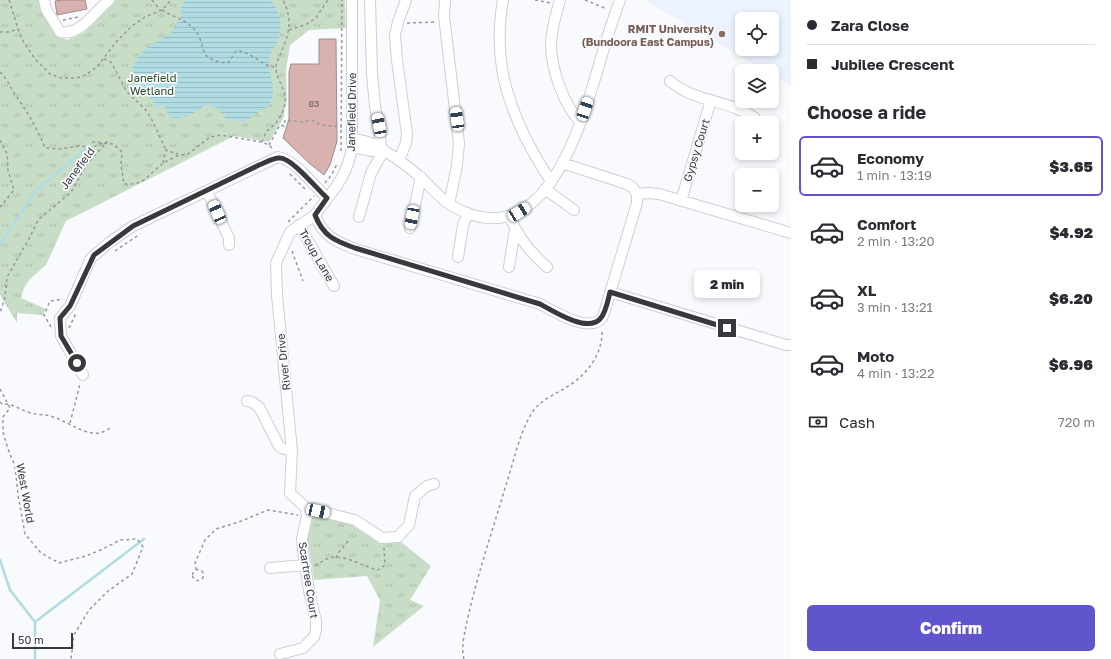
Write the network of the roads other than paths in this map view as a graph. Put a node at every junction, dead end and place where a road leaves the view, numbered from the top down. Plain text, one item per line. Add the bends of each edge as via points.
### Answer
1 (44, 0) edge
2 (108, 0) edge
3 (352, 0) edge
4 (370, 0) edge
5 (406, 0) edge
6 (445, 0) edge
7 (503, 0) edge
8 (620, 0) edge
9 (560, 1) edge
10 (670, 81) dead end
11 (711, 100) junction
12 (752, 116) edge
13 (581, 122) junction
14 (352, 143) junction
15 (382, 150) junction
16 (399, 160) junction
17 (562, 163) junction
18 (420, 177) junction
19 (548, 185) junction
20 (207, 191) junction
21 (637, 194) junction
22 (327, 198) junction
23 (681, 201) junction
24 (450, 204) junction
25 (574, 210) dead end
26 (468, 212) junction
27 (359, 216) dead end
28 (510, 216) junction
29 (307, 220) junction
30 (410, 228) dead end
31 (515, 229) junction
32 (791, 233) edge
33 (229, 245) dead end
34 (458, 257) dead end
35 (509, 266) dead end
36 (547, 267) dead end
37 (334, 286) dead end
38 (610, 292) junction
39 (789, 346) edge
40 (83, 374) road end
41 (247, 401) dead end
42 (292, 451) junction
43 (434, 484) dead end
44 (307, 512) junction
45 (305, 566) junction
46 (270, 568) dead end
47 (280, 654) dead end

1 - 2 street via 46,9 60,32 67,34 82,27
3 - 14 street, Janefield Drive
4 - 15 street via 372,74
5 - 16 street via 395,35 407,134
6 - 24 street via 445,22 459,143
7 - 19 street via 500,49 505,86
8 - 13 street
9 - 13 street via 552,37 552,59 564,96 574,115
10 - 11 street via 681,90
11 - 12 street via 742,110
11 - 23 street, Gypsy Court
13 - 17 street
14 - 15 street via 372,151
14 - 22 street, Janefield Drive via 344,175
15 - 16 street
15 - 27 street via 370,173
16 - 18 street
17 - 19 street
17 - 21 street via 631,186
18 - 24 street
18 - 30 street
19 - 25 street
19 - 28 street via 526,208
20 - 22 street via 278,157 293,164
20 - 33 street via 229,238
20 - 40 street via 133,226 94,255 70,306 60,318 61,336
21 - 23 street via 654,193
21 - 38 street via 637,203
22 - 29 street, Janefield Drive
23 - 32 street
24 - 26 street
26 - 28 street via 488,217
26 - 34 street via 463,225
28 - 31 street
29 - 37 street, Troup Lane
29 - 38 street via 319,224 325,233 339,242 355,248 540,304 562,316 586,324 596,323 602,318
29 - 42 street, River Drive via 290,232 276,263
31 - 35 street
31 - 36 street
38 - 39 street
41 - 42 street via 259,407 279,446
42 - 44 street, River Drive via 290,492
43 - 44 street via 427,486 415,496 409,525 398,537 382,538 355,520
44 - 45 street, Scartree Court via 302,539
45 - 46 street
45 - 47 street, Scartree Court via 316,630 314,637 302,648

